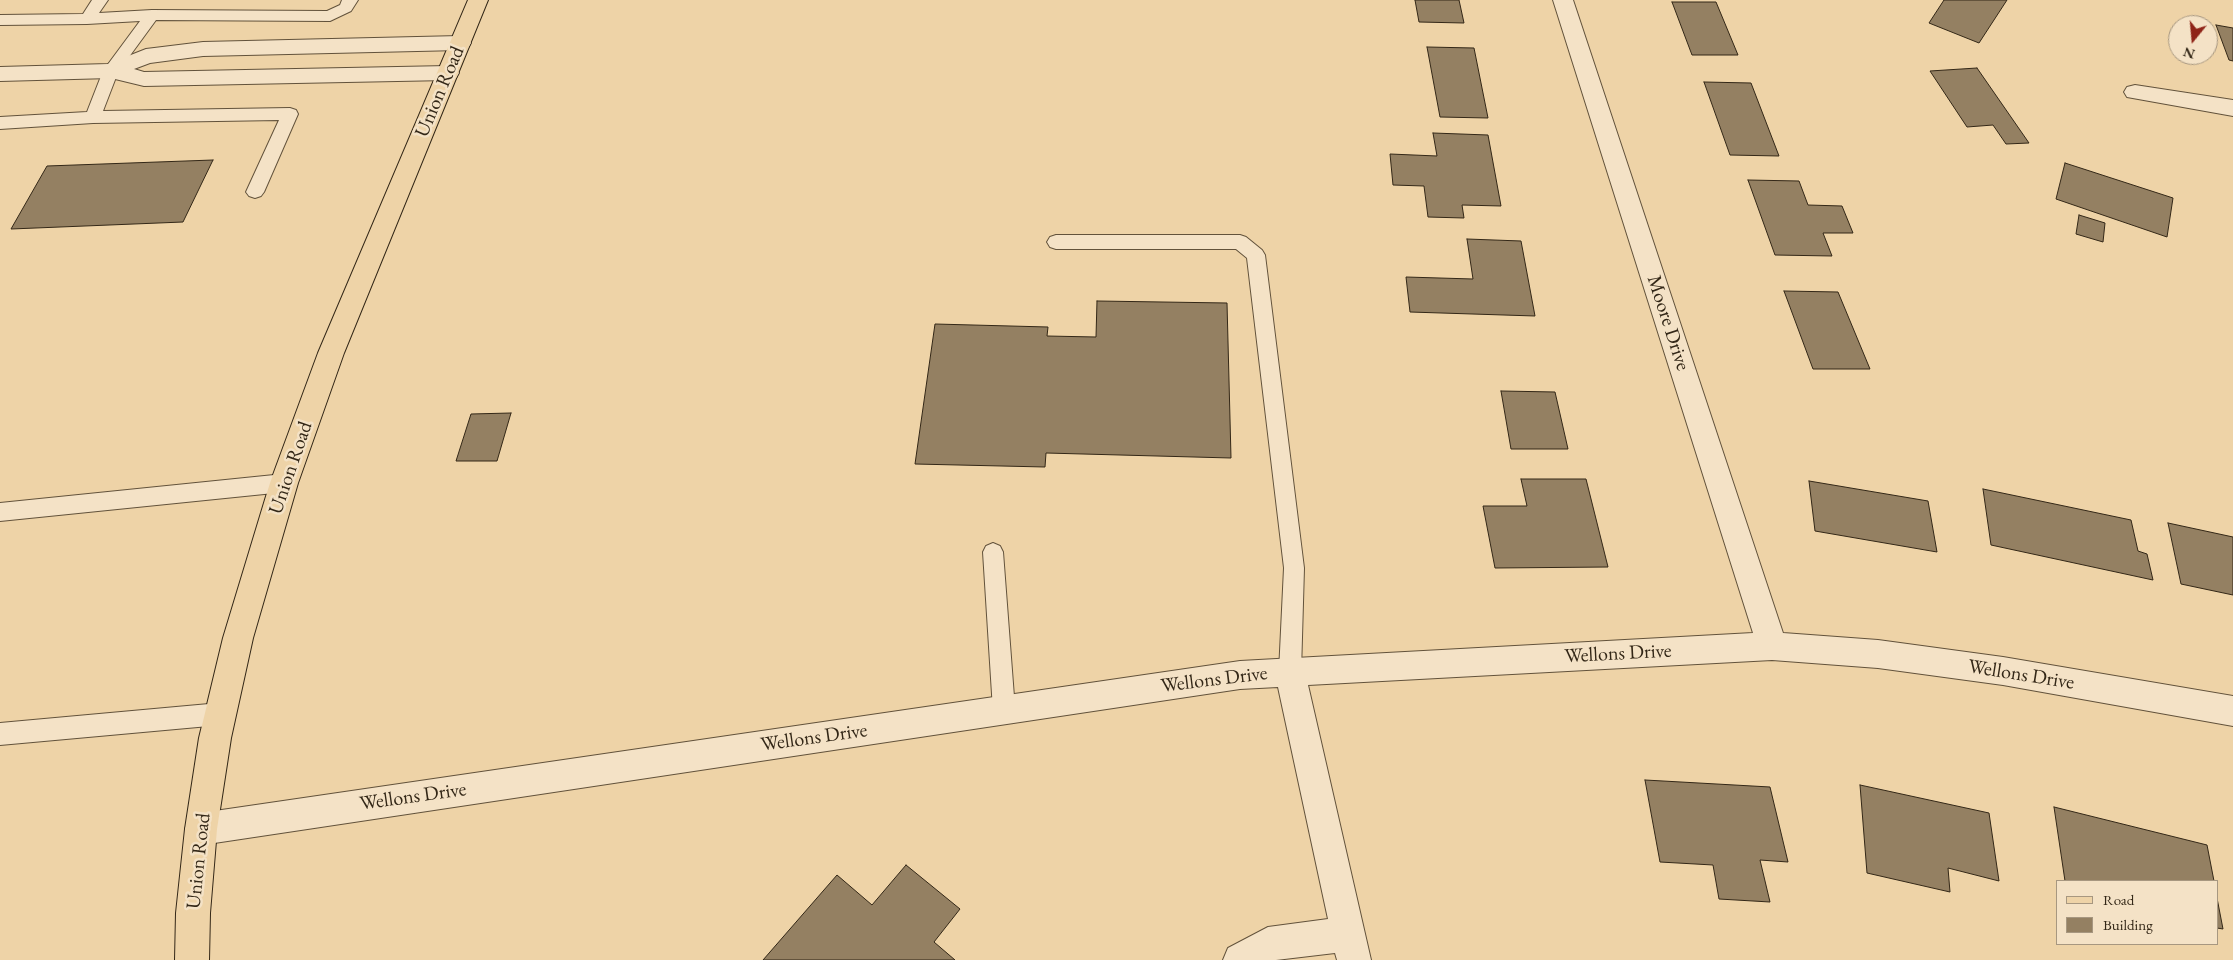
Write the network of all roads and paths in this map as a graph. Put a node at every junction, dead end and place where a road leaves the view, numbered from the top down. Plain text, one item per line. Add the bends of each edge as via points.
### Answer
1 (100, 0) edge
2 (350, 0) edge
3 (478, 0) edge
4 (1563, 0) edge
5 (152, 15) junction
6 (87, 19) junction
7 (0, 20) edge
8 (460, 43) junction
9 (111, 70) junction
10 (448, 73) junction
11 (0, 74) edge
12 (2135, 92) dead end
13 (2233, 108) edge
14 (92, 117) junction
15 (0, 123) edge
16 (254, 192) dead end
17 (1056, 242) dead end
18 (284, 483) junction
19 (0, 512) edge
20 (993, 552) dead end
21 (1772, 646) junction
22 (1290, 672) junction
23 (1004, 710) junction
24 (2233, 710) edge
25 (220, 714) junction
26 (0, 734) edge
27 (201, 828) junction
28 (1351, 947) edge
29 (192, 960) edge
30 (1240, 960) edge

1 - 6 lane
2 - 5 lane via 346,8 330,16
3 - 8 main road, Union Road
4 - 21 street, Moore Drive
5 - 6 lane
5 - 9 lane
6 - 7 lane
8 - 9 street via 203,49 146,56
8 - 10 main road, Union Road
9 - 10 street via 144,79
9 - 11 street
9 - 14 lane
10 - 18 main road, Union Road via 331,353
12 - 13 street
14 - 15 lane
14 - 16 lane via 290,114
17 - 22 lane via 1240,242 1256,255 1294,568
18 - 19 lane
18 - 25 main road, Union Road via 238,638
20 - 23 lane
21 - 22 street, Wellons Drive
21 - 24 street, Wellons Drive via 1878,654 2003,671
22 - 23 street, Wellons Drive via 1240,675
22 - 28 street
23 - 27 street, Wellons Drive
25 - 26 lane
25 - 27 main road, Union Road
27 - 29 main road, Union Road
28 - 30 street via 1268,944

